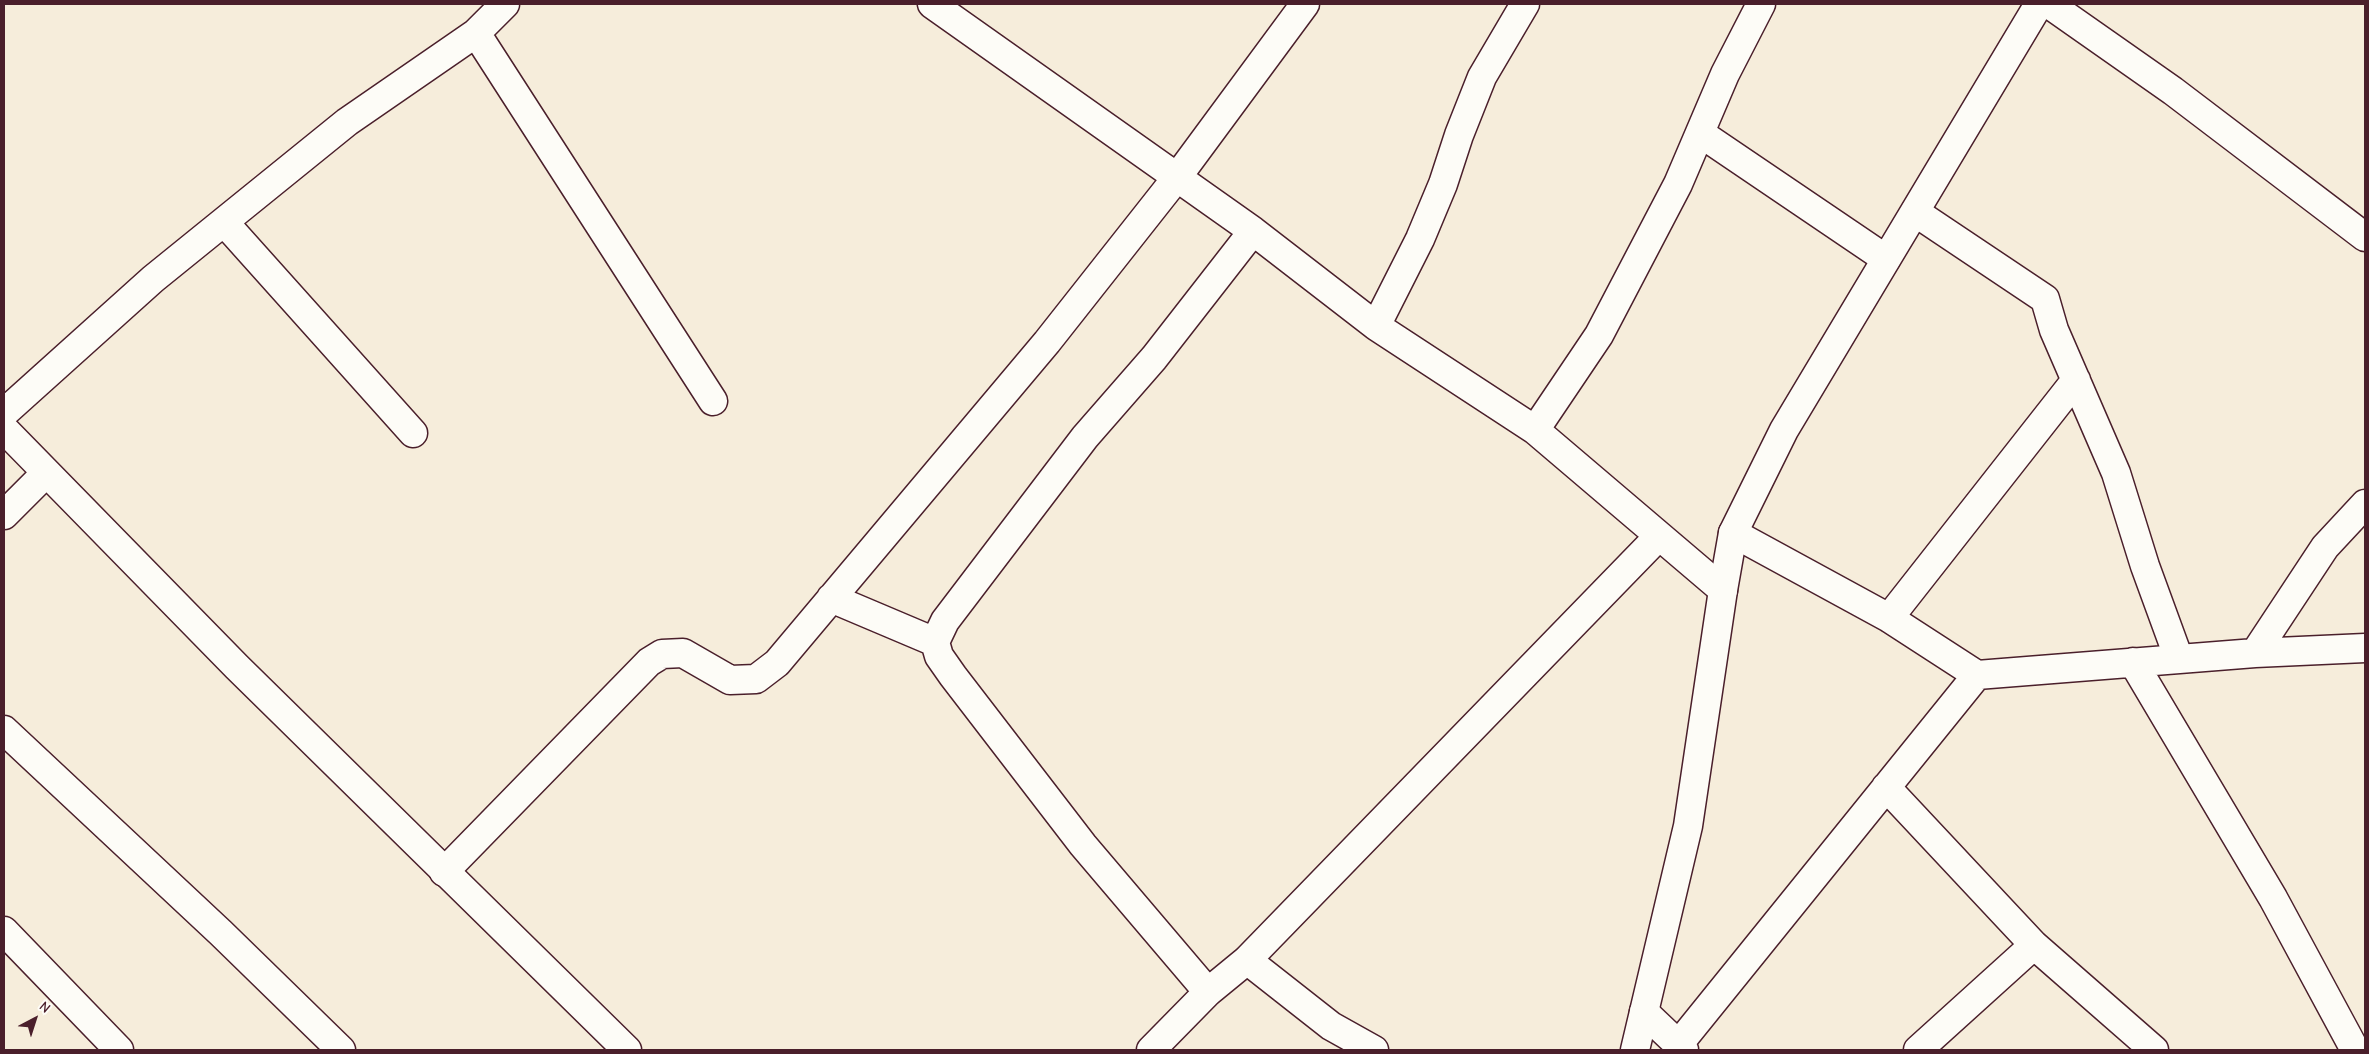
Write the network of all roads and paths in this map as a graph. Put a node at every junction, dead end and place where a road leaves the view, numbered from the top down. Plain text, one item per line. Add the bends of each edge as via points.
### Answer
1 (505, 4) edge
2 (932, 4) edge
3 (1305, 4) edge
4 (1525, 4) edge
5 (1761, 4) edge
6 (2039, 4) edge
7 (2049, 4) edge
8 (476, 33) junction
9 (1700, 133) junction
10 (1178, 176) junction
11 (1915, 212) junction
12 (224, 222) junction
13 (1253, 231) junction
14 (2365, 237) edge
15 (1886, 259) junction
16 (1376, 326) junction
17 (2076, 380) junction
18 (713, 401) dead end
19 (4, 413) edge
20 (4, 429) edge
21 (1535, 430) junction
22 (413, 433) dead end
23 (46, 473) junction
24 (2365, 504) edge
25 (4, 515) edge
26 (1733, 533) junction
27 (1659, 536) junction
28 (1723, 590) junction
29 (831, 598) junction
30 (1889, 618) junction
31 (935, 642) junction
32 (2365, 648) edge
33 (2256, 653) junction
34 (2179, 659) junction
35 (2133, 662) junction
36 (1977, 675) junction
37 (4, 730) edge
38 (1886, 787) junction
39 (444, 872) junction
40 (4, 930) edge
41 (2034, 945) junction
42 (1247, 960) junction
43 (1208, 992) junction
44 (1644, 1012) junction
45 (1681, 1048) edge
46 (119, 1050) edge
47 (342, 1050) edge
48 (627, 1050) edge
49 (1151, 1050) edge
50 (1374, 1050) edge
51 (1635, 1050) edge
52 (1918, 1050) edge
53 (2154, 1050) edge
54 (2355, 1050) edge

1 - 8 street
2 - 10 street
3 - 10 street
4 - 16 street via 1482,77 1420,239
5 - 9 street via 1725,74
6 - 11 street
7 - 14 street via 2173,92
8 - 12 street via 347,122
8 - 18 street
9 - 15 street
9 - 21 street via 1678,184 1599,335
10 - 13 street
10 - 29 street via 1047,342
11 - 15 street
11 - 17 street via 2045,299 2054,330
12 - 19 street via 153,279
12 - 22 street
13 - 16 street
13 - 31 street via 1154,358 1085,437 945,621
15 - 26 street via 1784,430
16 - 21 street
17 - 30 street
17 - 34 street via 2116,473
20 - 23 street
21 - 27 street
23 - 25 street
23 - 39 street
24 - 33 street via 2325,547
26 - 28 street
26 - 30 street
27 - 28 street
27 - 42 street
28 - 44 street via 1688,826
29 - 31 street
29 - 39 street via 777,663 756,679 730,680 683,653 662,654 649,662
30 - 36 street
31 - 43 street via 944,663 1083,846
32 - 33 street
33 - 34 street
34 - 35 street
35 - 36 street
35 - 54 street via 2273,898
36 - 38 street
37 - 47 street
38 - 41 street
38 - 45 street
39 - 48 street
40 - 46 street
41 - 52 street
41 - 53 street
42 - 43 street
42 - 50 street via 1331,1026
43 - 49 street
44 - 45 street
44 - 51 street

